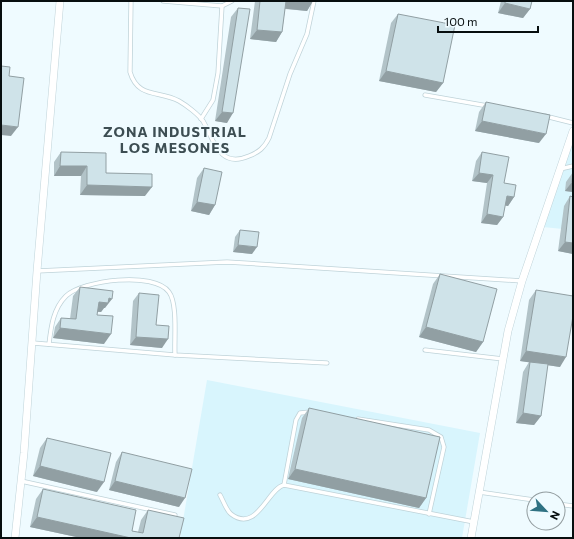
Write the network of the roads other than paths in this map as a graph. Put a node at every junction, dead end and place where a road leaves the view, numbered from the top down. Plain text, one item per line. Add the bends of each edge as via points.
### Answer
1 (60, 1) edge
2 (131, 1) edge
3 (162, 1) edge
4 (232, 1) edge
5 (314, 1) edge
6 (222, 6) junction
7 (425, 95) dead end
8 (493, 107) edge
9 (538, 115) edge
10 (201, 119) junction
11 (573, 122) edge
12 (573, 131) edge
13 (573, 166) edge
14 (560, 169) junction
15 (37, 271) junction
16 (522, 281) junction
17 (33, 343) junction
18 (49, 344) junction
19 (425, 350) dead end
20 (175, 356) junction
21 (503, 359) junction
22 (327, 363) dead end
23 (314, 412) edge
24 (352, 418) edge
25 (21, 481) junction
26 (284, 485) junction
27 (479, 492) junction
28 (220, 495) dead end
29 (526, 499) edge
30 (429, 514) junction
31 (175, 515) edge
32 (475, 522) junction
33 (16, 538) edge
34 (472, 538) edge

1 - 15 street
2 - 10 lane via 132,81 139,89 180,101
3 - 6 lane
4 - 6 lane
5 - 10 lane via 307,34 265,146 247,157 236,160 229,158 216,149
6 - 10 lane via 218,73 213,100
7 - 8 lane
9 - 11 lane
12 - 14 street
13 - 14 lane
14 - 16 street
15 - 16 lane via 228,262
15 - 17 street
16 - 21 street
17 - 18 lane
17 - 25 street
18 - 20 lane
18 - 20 lane via 55,312 74,290 112,280 153,282 169,292 173,301
19 - 21 lane
20 - 22 lane
21 - 27 street
23 - 26 lane via 303,412 296,420
24 - 30 lane via 429,430 441,437 444,447
25 - 31 lane
25 - 33 street
26 - 28 lane via 277,488 261,509 250,517 238,517 231,513
26 - 30 lane
27 - 29 lane
27 - 32 street
30 - 32 lane
32 - 34 street

